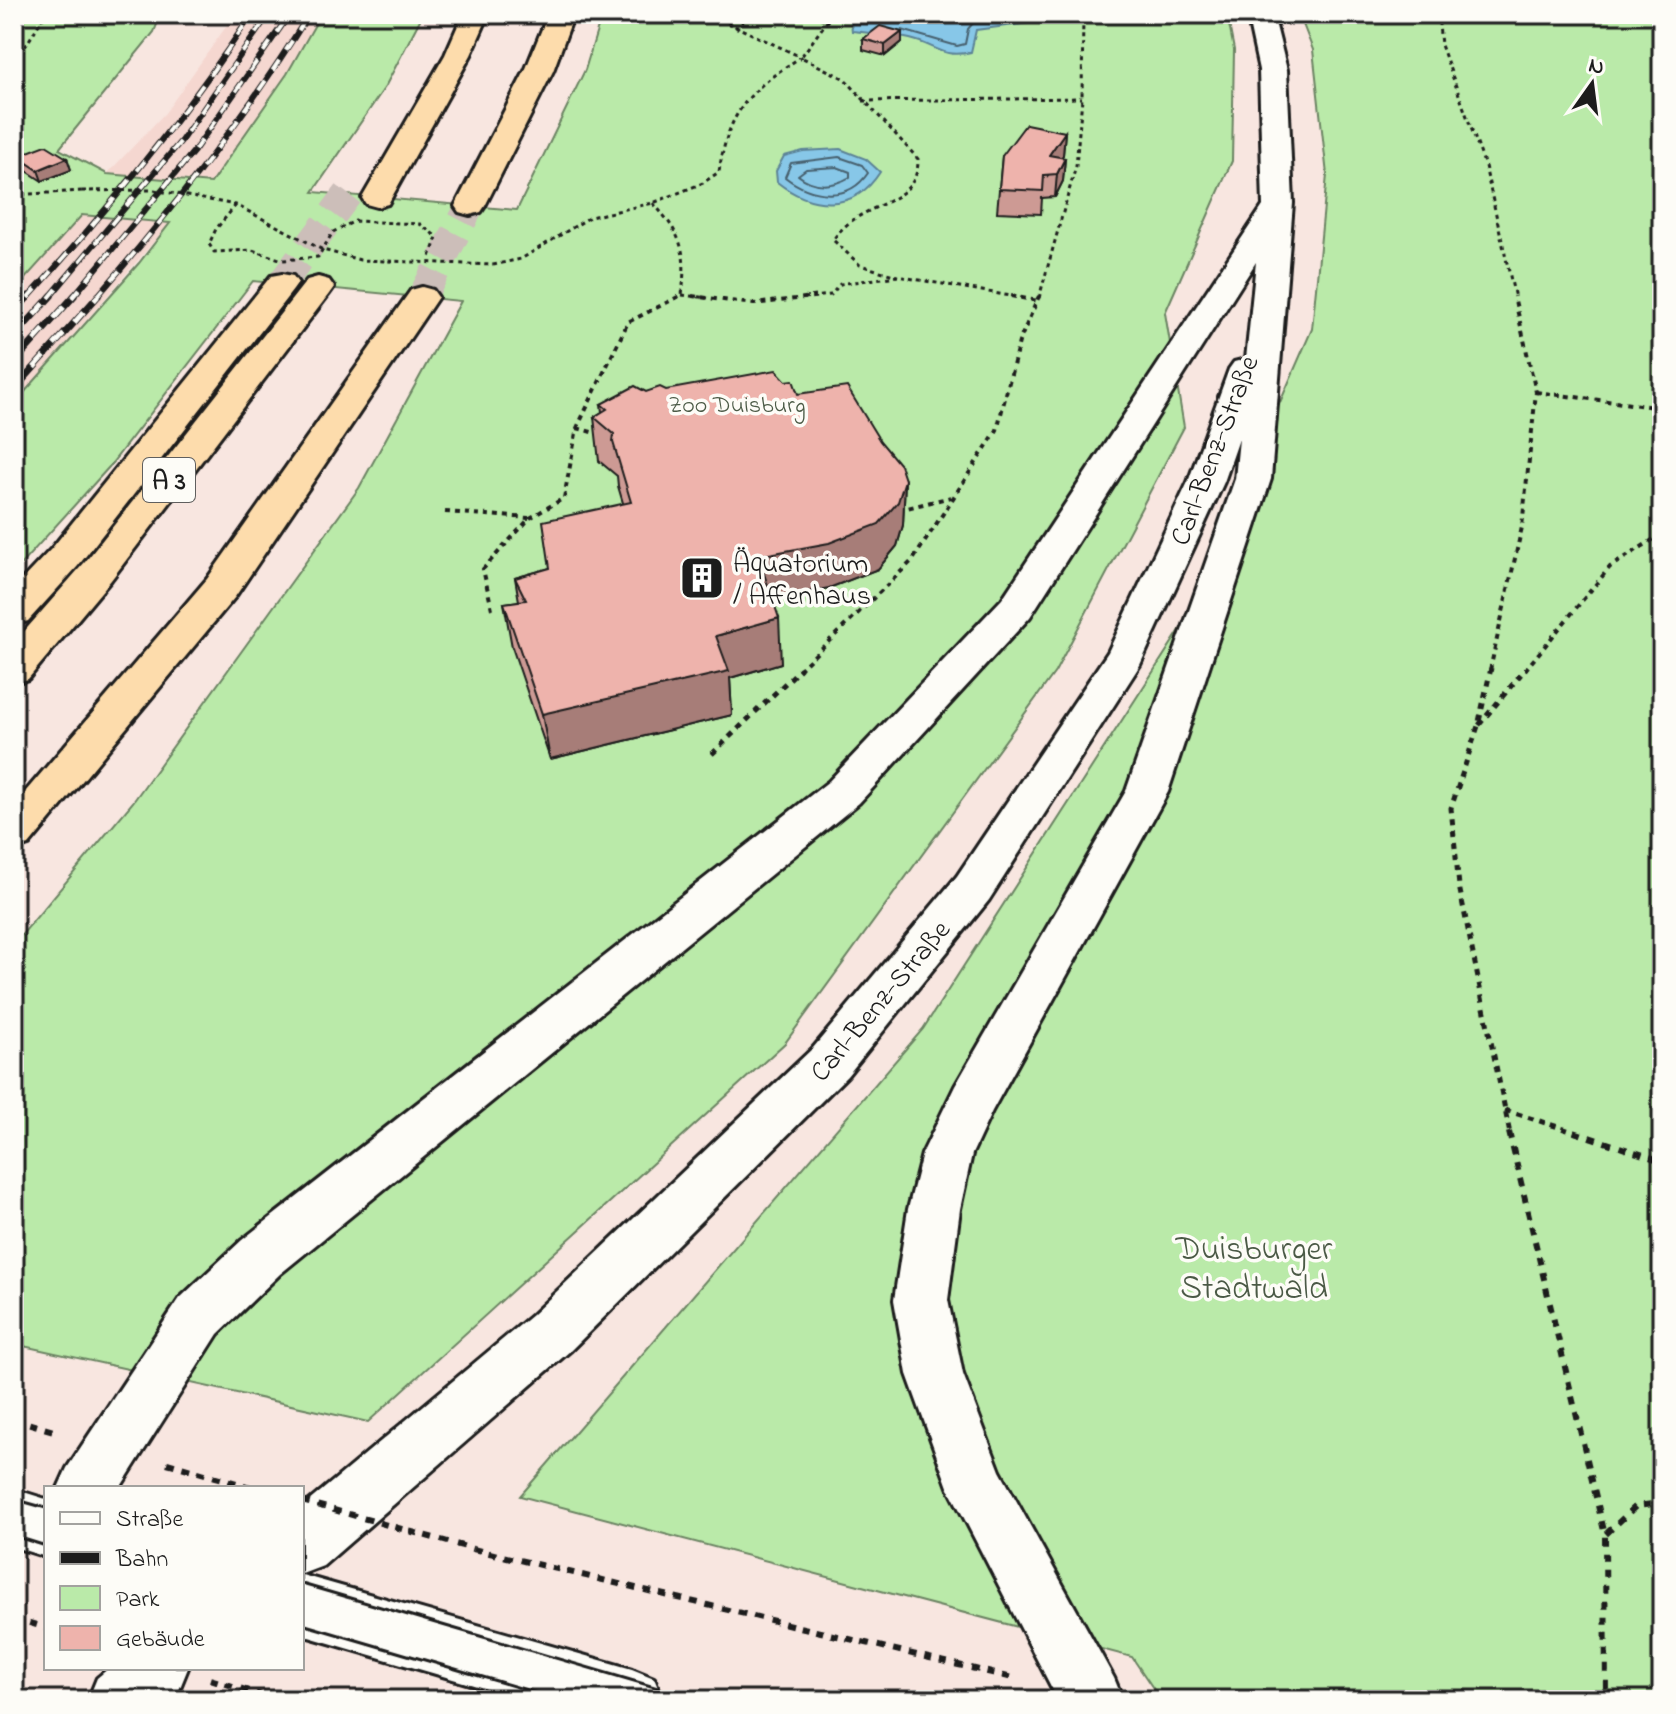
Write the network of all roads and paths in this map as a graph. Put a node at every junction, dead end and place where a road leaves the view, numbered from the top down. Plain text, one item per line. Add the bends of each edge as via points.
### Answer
1 (45, 14) edge
2 (450, 14) edge
3 (476, 14) edge
4 (561, 14) edge
5 (709, 14) edge
6 (749, 14) edge
7 (805, 14) edge
8 (1083, 14) edge
9 (1260, 14) edge
10 (1438, 14) edge
11 (736, 29) junction
12 (801, 57) junction
13 (14, 58) edge
14 (1082, 98) junction
15 (862, 101) junction
16 (363, 168) tunnel mouth
17 (14, 176) edge
18 (20, 194) junction
19 (14, 195) edge
20 (377, 198) tunnel mouth
21 (653, 203) junction
22 (1278, 203) junction
23 (236, 205) junction
24 (470, 206) tunnel mouth
25 (323, 250) junction
26 (429, 260) junction
27 (897, 276) junction
28 (282, 283) tunnel mouth
29 (318, 287) tunnel mouth
30 (682, 295) junction
31 (422, 297) tunnel mouth
32 (1038, 301) junction
33 (1266, 314) junction
34 (1536, 392) junction
35 (1662, 408) edge
36 (577, 428) junction
37 (601, 434) edge
38 (952, 496) junction
39 (899, 510) edge
40 (445, 512) dead end
41 (530, 518) junction
42 (1662, 534) edge
43 (492, 609) dead end
44 (14, 612) edge
45 (14, 669) edge
46 (1478, 726) junction
47 (712, 754) dead end
48 (14, 834) edge
49 (1504, 1110) junction
50 (1662, 1161) edge
51 (200, 1473) dead end
52 (88, 1486) edge
53 (247, 1486) edge
54 (304, 1502) edge
55 (1662, 1503) edge
56 (14, 1518) edge
57 (44, 1527) edge
58 (1605, 1535) junction
59 (304, 1543) edge
60 (304, 1606) edge
61 (14, 1618) edge
62 (44, 1628) edge
63 (181, 1673) edge
64 (1091, 1698) edge
65 (119, 1700) edge
66 (278, 1700) edge
67 (632, 1700) edge
68 (1606, 1700) edge

1 - 13 path
2 - 16 highway via 434,52
3 - 20 highway
4 - 24 highway via 539,71
5 - 11 path
6 - 11 path
7 - 12 path via 828,20
8 - 14 path
9 - 22 main road, Carl-Benz-Straße via 1273,70
10 - 34 path via 1441,45 1485,166
11 - 12 path
12 - 15 path via 845,79
12 - 21 path via 760,82 733,113 722,142 719,172
14 - 15 path
14 - 32 path via 1076,166
15 - 27 path via 918,159 917,180 904,193 858,212 840,225 833,240 860,265
17 - 18 path via 19,177
18 - 19 path
18 - 23 path, bridge via 154,190
21 - 26 path, bridge via 590,217 521,259 493,265
21 - 30 path via 679,230 686,265
22 - 33 main road, Carl-Benz-Straße
22 - 52 main road via 1016,608 844,792 219,1296 199,1316
23 - 25 path, bridge
23 - 25 path, bridge via 216,229 209,244 214,252 252,250 283,260 318,257
25 - 26 path, bridge via 384,263
25 - 26 path, bridge via 333,232 355,221 381,220 420,224 437,237
27 - 30 path via 840,284 831,295 754,304
27 - 32 path
28 - 44 highway, A 3 via 65,557
29 - 45 highway, A 3 via 98,571
30 - 36 path via 628,322
31 - 48 highway via 221,588
32 - 38 path via 1019,342 997,430
33 - 59 main road, Carl-Benz-Straße via 1206,482 1126,655 973,888 830,1062 551,1333
33 - 64 main road, Carl-Benz-Straße via 1253,479 1147,792 947,1154 921,1300 935,1374 977,1487
34 - 35 path
34 - 46 path via 1522,527
36 - 37 path
36 - 41 path via 564,498
38 - 39 path
38 - 47 path via 913,560
40 - 41 path
41 - 43 path via 483,569
42 - 46 path via 1610,567
46 - 49 path via 1451,808 1459,886
49 - 50 path
49 - 58 path
51 - 53 path
54 - 64 path, bridge via 473,1549
55 - 58 path via 1636,1506
56 - 57 main road
58 - 68 path
60 - 67 main road
61 - 62 path
63 - 65 main road
63 - 66 path

